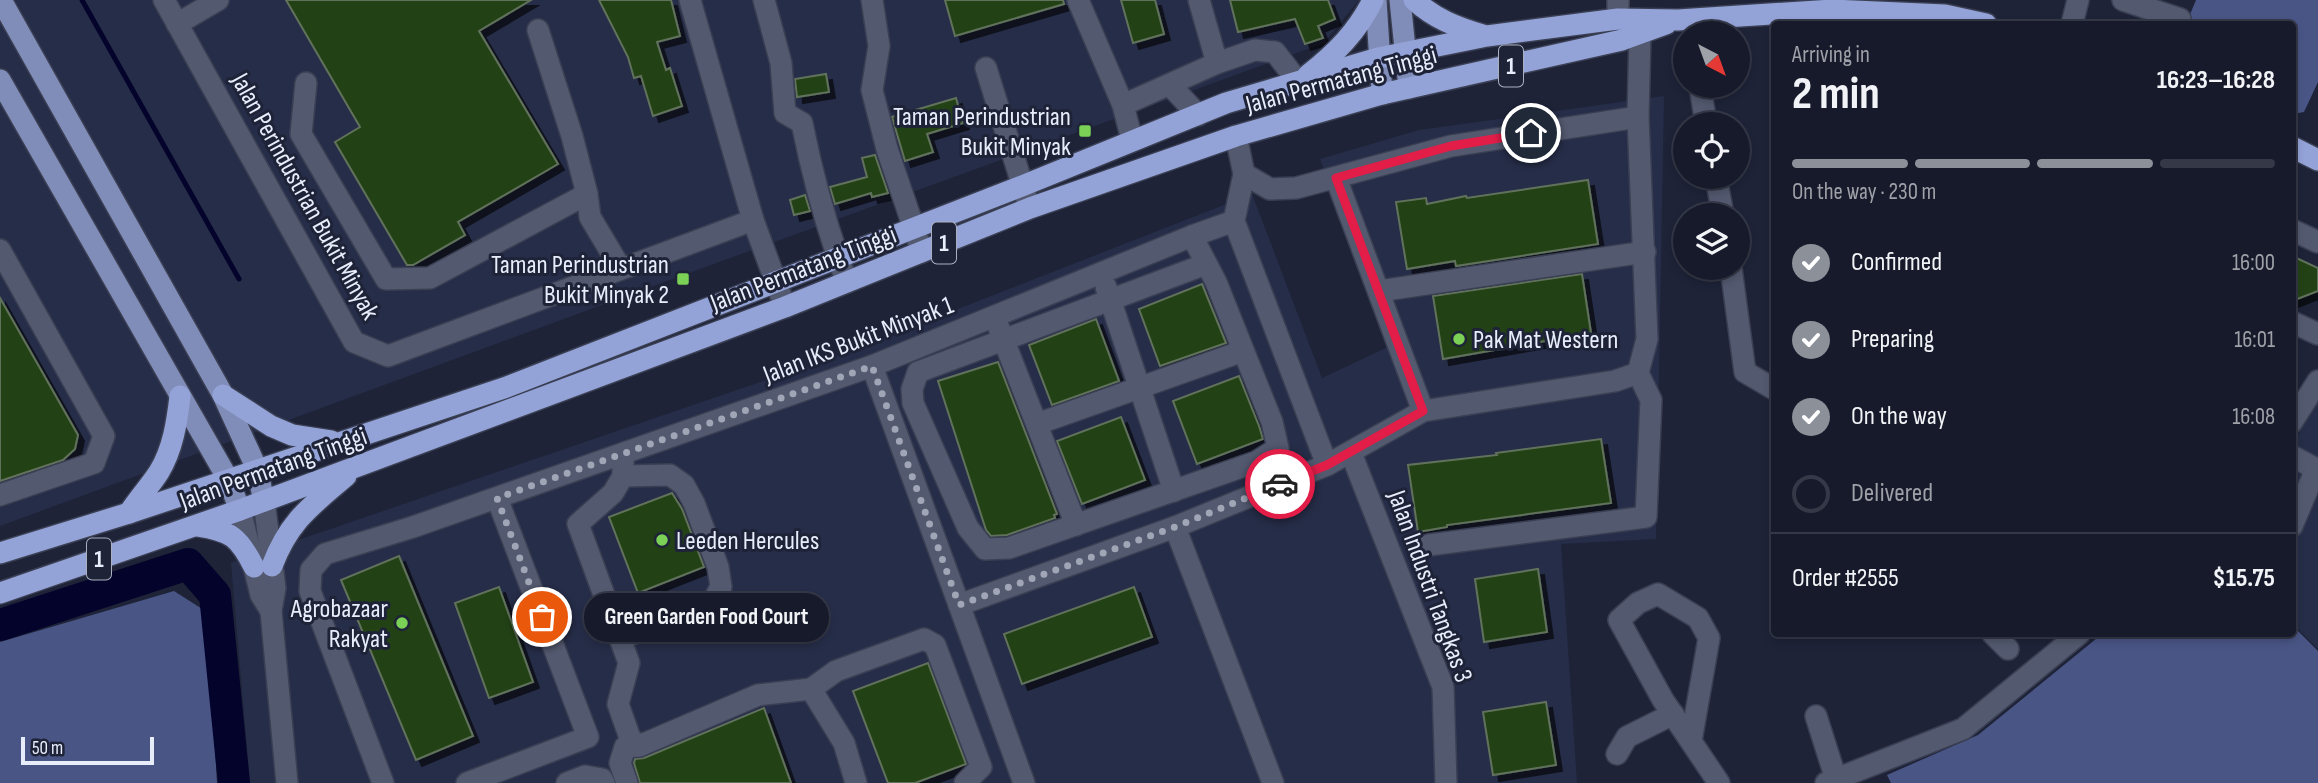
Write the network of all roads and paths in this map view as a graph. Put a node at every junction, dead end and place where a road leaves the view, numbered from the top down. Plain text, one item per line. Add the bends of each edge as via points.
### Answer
1 (1, 0) edge
2 (164, 0) edge
3 (218, 0) edge
4 (690, 0) edge
5 (764, 0) edge
6 (872, 0) edge
7 (1078, 0) edge
8 (1199, 0) edge
9 (1374, 0) edge
10 (1400, 0) edge
11 (1414, 0) edge
12 (2078, 0) edge
13 (2123, 0) edge
14 (1618, 9) edge
15 (2180, 19) dead end
16 (1673, 21) edge
17 (1718, 21) edge
18 (1972, 21) edge
19 (2073, 21) edge
20 (177, 24) junction
21 (1673, 27) edge
22 (538, 30) dead end
23 (1640, 34) junction
24 (1487, 36) junction
25 (1404, 53) junction
26 (1378, 58) junction
27 (1217, 63) junction
28 (986, 68) dead end
29 (0, 80) edge
30 (306, 83) dead end
31 (1299, 83) junction
32 (1170, 85) junction
33 (1409, 88) junction
34 (1382, 94) junction
35 (1123, 105) junction
36 (1198, 115) junction
37 (1638, 117) junction
38 (1236, 136) junction
39 (1132, 140) junction
40 (2296, 149) edge
41 (2318, 160) edge
42 (1244, 174) junction
43 (1336, 178) junction
44 (1022, 186) junction
45 (587, 194) junction
46 (1030, 208) junction
47 (753, 220) junction
48 (1234, 221) junction
49 (915, 226) junction
50 (2296, 232) edge
51 (1192, 236) junction
52 (2318, 243) edge
53 (0, 250) edge
54 (922, 251) junction
55 (1644, 252) junction
56 (837, 257) junction
57 (1206, 264) junction
58 (621, 269) junction
59 (1100, 273) junction
60 (1733, 280) edge
61 (776, 282) junction
62 (847, 282) junction
63 (1378, 291) junction
64 (1110, 300) junction
65 (785, 307) junction
66 (993, 317) junction
67 (2296, 324) edge
68 (2318, 334) edge
69 (1005, 340) junction
70 (1244, 351) junction
71 (872, 366) junction
72 (1638, 373) junction
73 (2318, 381) edge
74 (1771, 387) edge
75 (1140, 388) junction
76 (223, 395) junction
77 (180, 396) junction
78 (1423, 411) junction
79 (2296, 416) edge
80 (1037, 424) junction
81 (337, 442) junction
82 (1351, 453) junction
83 (623, 454) junction
84 (2296, 458) edge
85 (1327, 465) junction
86 (356, 467) junction
87 (257, 469) junction
88 (2317, 470) edge
89 (624, 476) junction
90 (228, 479) junction
91 (1174, 491) junction
92 (0, 495) edge
93 (497, 498) junction
94 (264, 501) junction
95 (240, 510) junction
96 (129, 513) junction
97 (2296, 517) edge
98 (1076, 525) junction
99 (197, 526) junction
100 (1175, 527) junction
101 (1429, 545) dead end
102 (0, 553) edge
103 (263, 566) junction
104 (0, 593) edge
105 (959, 605) junction
106 (2075, 637) edge
107 (620, 639) junction
108 (811, 689) junction
109 (1673, 714) junction
110 (1816, 716) dead end
111 (1691, 741) junction
112 (639, 746) junction
113 (1616, 754) dead end
114 (1831, 781) edge
115 (473, 782) edge
116 (288, 783) edge
117 (383, 783) edge
118 (567, 783) edge
119 (604, 783) edge
120 (627, 783) edge
121 (856, 783) edge
122 (965, 783) edge
123 (1024, 783) edge
124 (1273, 783) edge
125 (1446, 783) edge
126 (1719, 783) edge

1 - 76 main road
2 - 20 street, Jalan Perindustrian Bukit Minyak
3 - 20 street
4 - 47 street
5 - 56 street via 781,63 785,113 802,123 812,176
6 - 49 street via 879,46 872,90
7 - 35 street
8 - 27 street
9 - 26 main road
9 - 31 highway via 1348,40
10 - 25 main road
11 - 24 highway via 1449,24
12 - 19 street
13 - 15 street
14 - 16 highway, Jalan Permatang Tinggi / 1
14 - 24 highway, Jalan Permatang Tinggi / 1
17 - 18 highway, Jalan Permatang Tinggi / 1 via 1832,10 1945,15
20 - 58 street, Jalan Perindustrian Bukit Minyak via 354,342 388,356
21 - 23 highway, Jalan Permatang Tinggi / 1
22 - 45 street
23 - 33 highway, Jalan Permatang Tinggi / 1
23 - 37 street
24 - 25 highway, Jalan Permatang Tinggi / 1
25 - 26 highway, Jalan Permatang Tinggi / 1
25 - 33 main road
26 - 31 highway, Jalan Permatang Tinggi / 1
26 - 34 main road
27 - 31 street via 1255,50 1275,52
27 - 32 street
28 - 44 street
29 - 77 main road
30 - 45 street via 301,134 386,279 430,278
31 - 36 highway, Jalan Permatang Tinggi / 1
32 - 35 street
32 - 36 street
33 - 34 highway, Jalan Permatang Tinggi / 1
34 - 38 highway, Jalan Permatang Tinggi / 1
35 - 39 street
36 - 39 highway, Jalan Permatang Tinggi / 1
37 - 43 street via 1451,146
37 - 55 street
38 - 42 street
38 - 46 highway, Jalan Permatang Tinggi / 1
39 - 44 highway, Jalan Permatang Tinggi / 1
40 - 41 highway
42 - 43 street via 1270,189
42 - 48 street
43 - 63 street
44 - 46 street
44 - 49 highway, Jalan Permatang Tinggi / 1
45 - 58 street via 590,217
46 - 54 highway, Jalan Permatang Tinggi / 1
47 - 58 street, Jalan Perindustrian Bukit Minyak
47 - 61 street
48 - 51 street, Jalan IKS Bukit Minyak 1
48 - 85 street
49 - 54 street
49 - 56 highway, Jalan Permatang Tinggi / 1
50 - 52 street
51 - 57 street
51 - 59 street, Jalan IKS Bukit Minyak 1
53 - 92 street via 104,436 94,463
54 - 62 highway, Jalan Permatang Tinggi / 1
55 - 63 street
55 - 72 street via 1647,339
56 - 61 highway, Jalan Permatang Tinggi / 1
56 - 62 street
57 - 64 street
57 - 70 street
59 - 64 street
59 - 66 street, Jalan IKS Bukit Minyak 1
60 - 74 street via 1745,372
61 - 65 street
61 - 81 highway, Jalan Permatang Tinggi / 1 via 504,388
62 - 65 highway, Jalan Permatang Tinggi / 1
63 - 78 street
64 - 69 street
64 - 75 street
65 - 86 highway, Jalan Permatang Tinggi / 1
66 - 69 street
66 - 71 street, Jalan IKS Bukit Minyak 1
67 - 68 street
69 - 80 street
69 - 98 street via 918,372 913,403 968,528 985,549 1009,548
70 - 75 street
70 - 91 street via 1278,448 1256,462
71 - 83 street, Jalan IKS Bukit Minyak 1
71 - 105 street
72 - 78 street via 1615,381
72 - 101 street via 1651,400 1646,517
73 - 79 street
75 - 80 street
75 - 91 street
76 - 81 highway via 292,435
76 - 87 main road
77 - 90 main road
77 - 96 highway via 170,449
78 - 82 street
80 - 98 street
81 - 87 highway, Jalan Permatang Tinggi / 1
82 - 85 street
82 - 125 street, Jalan Industri Tangkas 3 via 1443,687
83 - 89 street
83 - 93 street, Jalan IKS Bukit Minyak 1
84 - 88 street
85 - 100 street
86 - 94 highway, Jalan Permatang Tinggi / 1
86 - 103 highway via 302,514
87 - 90 highway, Jalan Permatang Tinggi / 1
87 - 94 main road
88 - 97 street
89 - 107 street via 613,493 578,524
89 - 107 street via 670,475 684,485 718,568 721,587 713,601
90 - 95 main road
90 - 96 highway, Jalan Permatang Tinggi / 1
91 - 98 street
93 - 115 street via 588,737
93 - 117 street, Jalan IKS Bukit Minyak 1 via 326,554 311,570 310,591
94 - 95 highway, Jalan Permatang Tinggi / 1
94 - 103 street
95 - 99 highway, Jalan Permatang Tinggi / 1
95 - 103 street
96 - 102 highway, Jalan Permatang Tinggi / 1
99 - 103 highway via 231,535
99 - 104 highway, Jalan Permatang Tinggi / 1
100 - 105 street
100 - 124 street
103 - 116 street via 275,588 271,611
105 - 123 street
106 - 114 street via 1963,729
107 - 112 street via 629,663 618,704 630,738
108 - 112 street via 758,695
108 - 121 street via 844,743
108 - 122 street via 836,671 924,639 934,645 981,766
109 - 111 street
109 - 111 street via 1619,620 1638,603 1658,594 1698,618 1709,638
109 - 113 street via 1628,737
110 - 114 street
111 - 126 street
112 - 120 street via 625,747 620,764
118 - 119 street via 585,776

